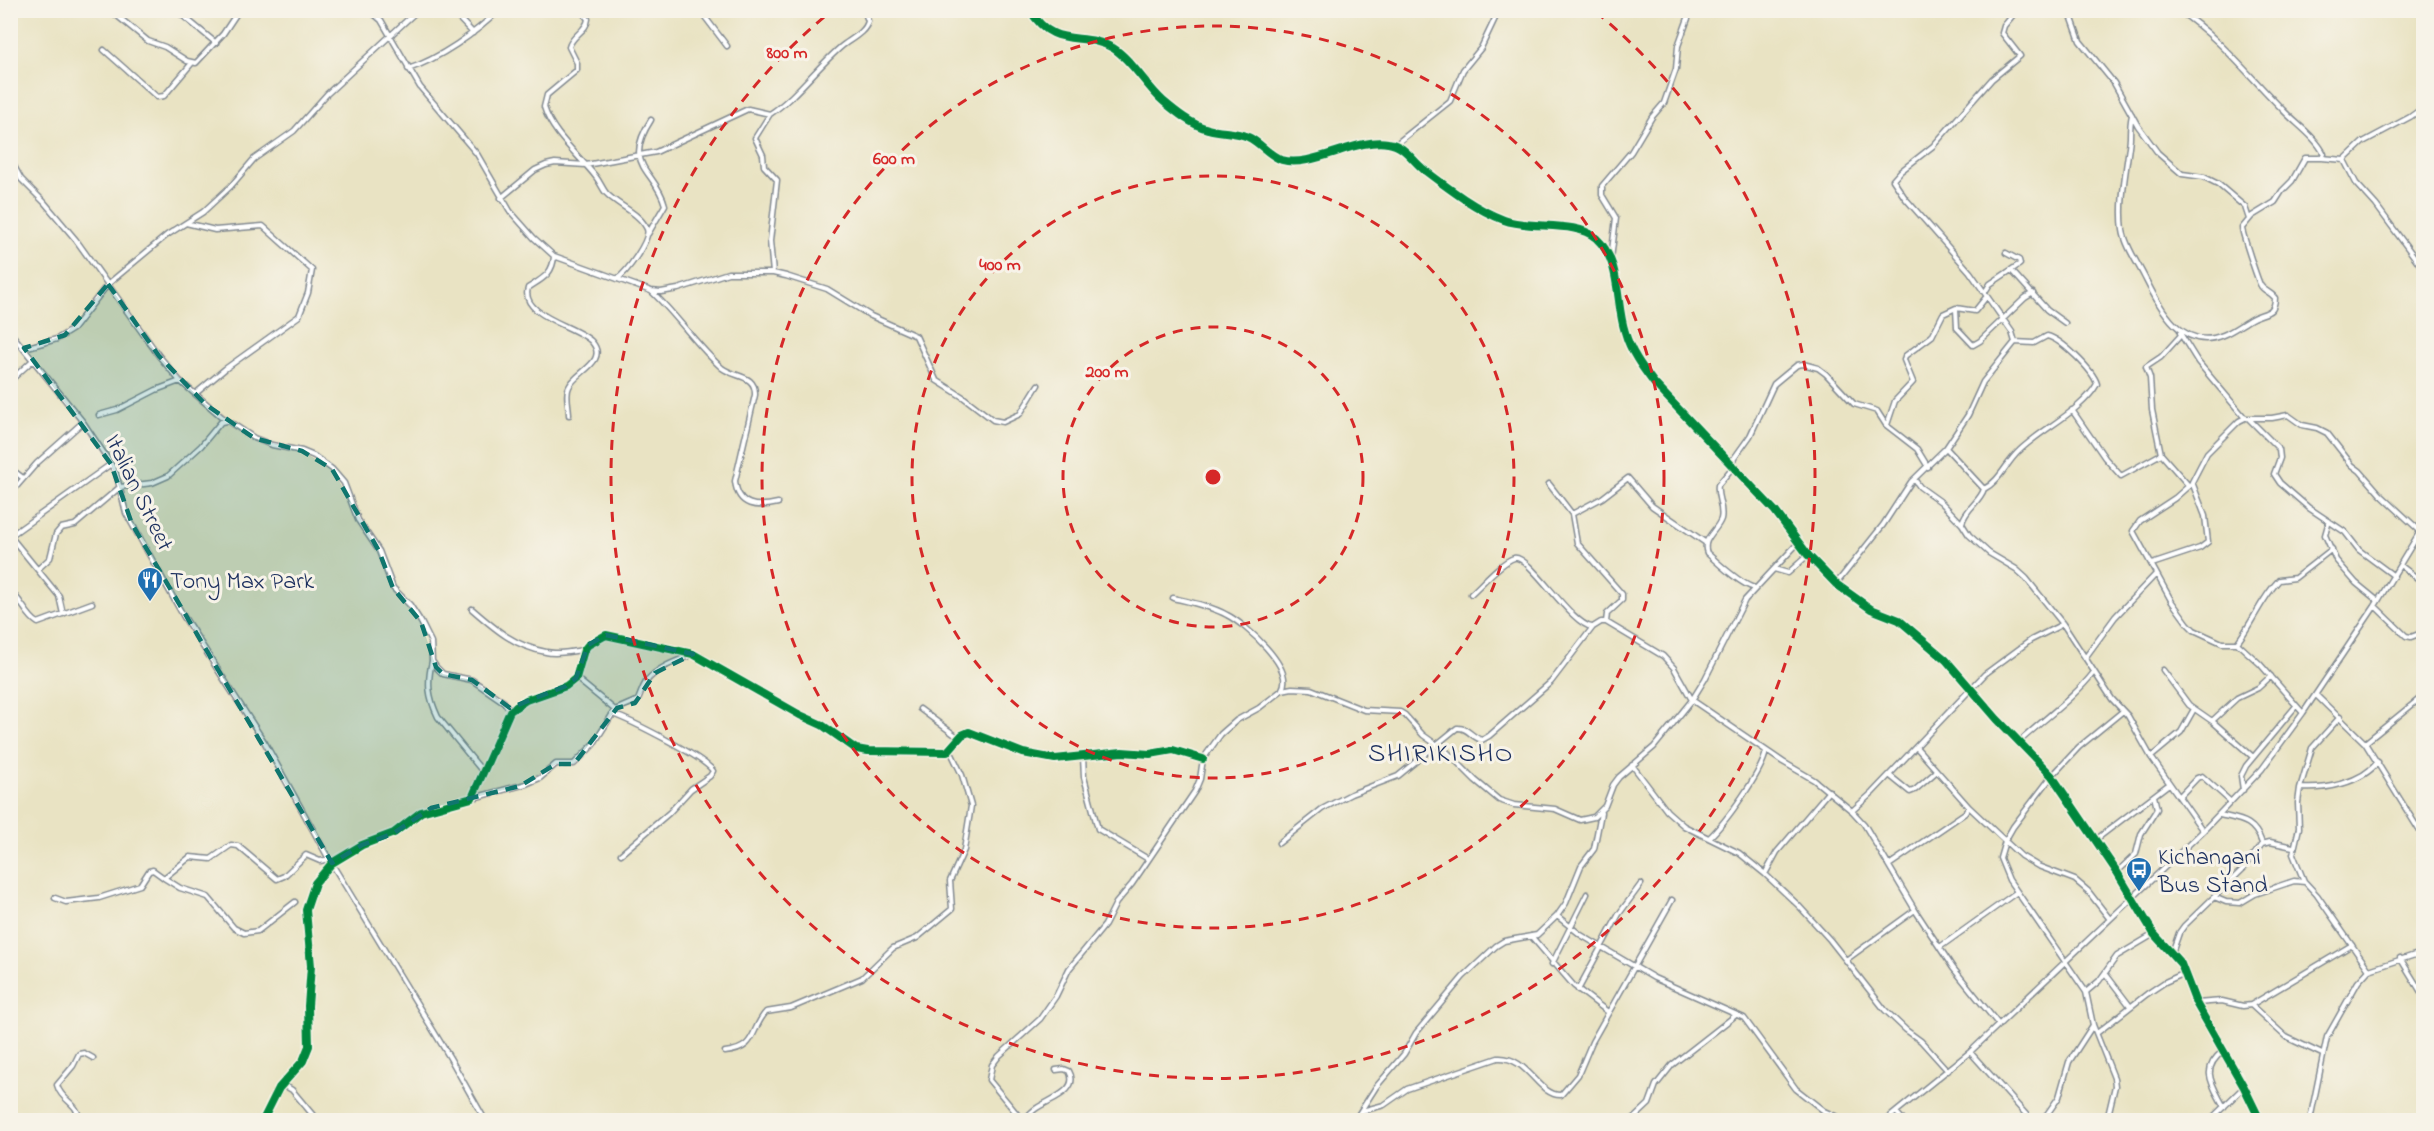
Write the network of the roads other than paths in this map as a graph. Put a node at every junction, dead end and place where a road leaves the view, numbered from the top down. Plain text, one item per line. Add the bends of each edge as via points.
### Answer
1 (110, 10) edge
2 (176, 10) edge
3 (239, 10) edge
4 (369, 10) edge
5 (418, 10) edge
6 (451, 10) edge
7 (499, 10) edge
8 (581, 10) edge
9 (695, 10) edge
10 (864, 10) edge
11 (1030, 10) edge
12 (1499, 10) edge
13 (1691, 10) edge
14 (2017, 10) edge
15 (2069, 10) edge
16 (2178, 10) edge
17 (473, 33) junction
18 (391, 37) junction
19 (216, 43) junction
20 (727, 46) dead end
21 (104, 50) dead end
22 (192, 63) junction
23 (408, 69) junction
24 (2424, 107) edge
25 (770, 114) junction
26 (2132, 115) junction
27 (651, 120) dead end
28 (1396, 144) junction
29 (640, 156) junction
30 (2321, 158) junction
31 (10, 159) edge
32 (2344, 160) junction
33 (585, 165) junction
34 (501, 198) junction
35 (2249, 219) junction
36 (185, 223) junction
37 (648, 235) junction
38 (2006, 253) dead end
39 (554, 256) junction
40 (1610, 259) junction
41 (2011, 270) junction
42 (2424, 270) edge
43 (774, 273) junction
44 (616, 279) junction
45 (108, 284) junction
46 (651, 291) junction
47 (2033, 293) junction
48 (1986, 294) junction
49 (1956, 308) junction
50 (2001, 319) junction
51 (2066, 323) dead end
52 (2177, 329) junction
53 (10, 332) edge
54 (2181, 335) junction
55 (2015, 342) junction
56 (24, 348) junction
57 (33, 360) junction
58 (10, 381) edge
59 (180, 381) junction
60 (1038, 385) dead end
61 (195, 394) junction
62 (2072, 410) junction
63 (569, 414) dead end
64 (99, 415) dead end
65 (2247, 418) junction
66 (227, 421) junction
67 (83, 422) junction
68 (1886, 425) junction
69 (1946, 448) junction
70 (2161, 454) junction
71 (111, 464) junction
72 (1731, 466) junction
73 (1928, 467) junction
74 (10, 468) edge
75 (23, 478) junction
76 (1914, 479) junction
77 (2192, 482) junction
78 (1549, 484) dead end
79 (2188, 486) junction
80 (120, 487) junction
81 (1984, 489) junction
82 (10, 494) edge
83 (778, 503) dead end
84 (1572, 514) junction
85 (2330, 521) junction
86 (1962, 524) junction
87 (2424, 525) edge
88 (2420, 531) junction
89 (10, 536) edge
90 (1799, 542) junction
91 (1706, 543) junction
92 (2332, 549) junction
93 (1808, 555) junction
94 (2152, 564) junction
95 (2400, 565) junction
96 (38, 569) junction
97 (1774, 569) junction
98 (2156, 574) junction
99 (2394, 576) junction
100 (2424, 579) edge
101 (1836, 584) junction
102 (1756, 588) junction
103 (10, 591) edge
104 (1471, 594) dead end
105 (1173, 598) dead end
106 (2378, 601) junction
107 (92, 603) dead end
108 (2375, 606) junction
109 (472, 609) dead end
110 (63, 614) junction
111 (1606, 622) junction
112 (2063, 624) junction
113 (1593, 627) junction
114 (2424, 632) edge
115 (2237, 643) junction
116 (584, 650) junction
117 (693, 654) junction
118 (2085, 658) junction
119 (432, 661) junction
120 (2163, 670) dead end
121 (2094, 672) junction
122 (2271, 676) junction
123 (576, 678) junction
124 (1971, 688) junction
125 (1282, 690) junction
126 (2316, 695) junction
127 (2423, 696) edge
128 (1692, 700) junction
129 (2296, 706) junction
130 (920, 709) dead end
131 (2194, 709) junction
132 (510, 711) junction
133 (2123, 711) junction
134 (614, 712) junction
135 (2303, 713) junction
136 (2340, 717) junction
137 (2212, 721) junction
138 (960, 738) junction
139 (2020, 741) junction
140 (2365, 743) junction
141 (1436, 744) junction
142 (1917, 747) junction
143 (950, 750) junction
144 (1766, 751) junction
145 (1774, 756) junction
146 (1083, 757) junction
147 (2151, 757) junction
148 (2253, 757) junction
149 (1203, 759) junction
150 (1765, 759) junction
151 (2378, 762) junction
152 (1632, 765) junction
153 (1937, 771) junction
154 (483, 773) junction
155 (1889, 775) junction
156 (2052, 776) junction
157 (2169, 784) junction
158 (2300, 788) junction
159 (2243, 790) junction
160 (1829, 791) junction
161 (2154, 796) junction
162 (2179, 796) junction
163 (472, 798) junction
164 (2231, 802) junction
165 (1969, 807) junction
166 (1852, 811) junction
167 (1601, 812) junction
168 (2219, 815) junction
169 (2203, 831) junction
170 (1709, 838) junction
171 (2424, 838) edge
172 (2005, 841) junction
173 (2094, 841) junction
174 (1279, 843) dead end
175 (2262, 844) junction
176 (2293, 847) junction
177 (621, 854) dead end
178 (1148, 859) junction
179 (331, 861) junction
180 (1889, 865) junction
181 (2116, 872) junction
182 (1766, 874) junction
183 (164, 878) junction
184 (2305, 882) junction
185 (1641, 884) dead end
186 (2017, 892) junction
187 (1587, 894) dead end
188 (2131, 896) junction
189 (2214, 897) junction
190 (55, 898) dead end
191 (1672, 900) dead end
192 (295, 902) dead end
193 (1914, 910) junction
194 (1557, 916) junction
195 (2109, 918) junction
196 (1570, 926) junction
197 (2154, 934) junction
198 (1531, 936) junction
199 (2352, 945) junction
200 (1601, 947) junction
201 (1940, 947) junction
202 (2424, 952) edge
203 (2172, 953) junction
204 (2400, 958) junction
205 (1846, 960) junction
206 (2065, 962) junction
207 (1552, 964) junction
208 (1634, 966) junction
209 (2369, 970) junction
210 (2105, 973) junction
211 (2185, 973) junction
212 (1578, 990) junction
213 (2086, 992) junction
214 (2424, 997) edge
215 (2196, 1003) junction
216 (2251, 1005) junction
217 (2130, 1006) junction
218 (1608, 1012) junction
219 (1736, 1016) junction
220 (1999, 1024) junction
221 (2093, 1025) junction
222 (2097, 1033) junction
223 (2223, 1051) junction
224 (726, 1052) dead end
225 (1970, 1052) junction
226 (2322, 1054) junction
227 (93, 1058) dead end
228 (1056, 1070) dead end
229 (1948, 1071) junction
230 (2244, 1087) junction
231 (279, 1088) junction
232 (2224, 1107) junction
233 (1362, 1111) junction
234 (1896, 1113) junction
235 (79, 1120) edge
236 (263, 1120) edge
237 (317, 1120) edge
238 (485, 1120) edge
239 (1023, 1120) edge
240 (1355, 1120) edge
241 (1632, 1120) edge
242 (1844, 1120) edge
243 (1887, 1120) edge
244 (1903, 1120) edge
245 (2031, 1120) edge
246 (2043, 1120) edge
247 (2107, 1120) edge
248 (2210, 1120) edge
249 (2260, 1120) edge
250 (2310, 1120) edge

1 - 22 street via 148,41
2 - 19 street
3 - 19 street
4 - 18 street
5 - 18 street
6 - 17 street
7 - 17 street
8 - 33 street via 587,24 569,47 577,70 547,95 543,107 550,122
9 - 20 street
10 - 25 street via 866,27
11 - 28 street via 1054,34 1105,44 1118,52 1161,100 1188,120 1207,129 1245,135 1282,160 1296,161 1378,142
12 - 28 street via 1480,48 1463,70 1450,101
13 - 40 street via 1664,103 1602,186 1602,195 1616,218
14 - 48 street via 2002,33 2020,56 1992,79 1933,146 1893,180
15 - 26 street via 2080,41 2118,89
16 - 30 street via 2220,42 2319,145 2324,154
17 - 23 street via 429,61
18 - 23 street
18 - 36 street via 327,93 294,131 255,159 220,196
19 - 22 street via 200,62
21 - 22 street via 157,97 164,96
23 - 34 street via 443,117 477,154
24 - 32 street via 2363,142
25 - 29 street via 748,109 670,147
25 - 43 street via 755,138 765,169 777,180 770,241
26 - 35 street via 2148,141 2170,164 2182,174 2218,184 2245,207
26 - 52 street via 2123,231 2157,301
27 - 29 street via 643,134
28 - 40 street via 1448,188 1496,217 1515,224 1585,231 1598,240
29 - 33 street
29 - 37 street via 644,171 665,206
30 - 32 street
30 - 35 street via 2305,158 2273,205
31 - 45 street via 21,179 76,240
32 - 42 street via 2356,183
33 - 34 street via 546,165
33 - 37 street via 606,192 638,216
34 - 39 street via 517,220
35 - 52 street via 2241,234 2260,285 2275,298 2273,309 2211,338
36 - 45 street
36 - 61 street via 216,230 264,226 312,270 299,316
37 - 44 street
38 - 41 street via 2020,262
39 - 44 street
39 - 63 street via 550,271 526,294 537,311 586,337 596,349 592,366 568,389
40 - 72 street via 1622,323 1639,363
41 - 47 street
41 - 48 street via 1990,284
43 - 46 street via 728,273 668,292
43 - 60 street via 827,289 871,316 916,336 936,380 993,420 1003,422 1020,414
44 - 46 street
45 - 56 street via 65,335
45 - 59 street
46 - 83 street via 713,359 728,372 754,384 736,487 752,506
47 - 50 street
47 - 51 street via 2047,310
48 - 49 street via 1975,310
48 - 50 street
49 - 50 street via 1957,328 1973,345
49 - 68 street via 1943,314 1932,336 1905,356 1913,382 1895,401
50 - 55 street
52 - 54 street
53 - 56 street, Italian Street
54 - 65 street via 2198,362
54 - 70 street via 2146,367
55 - 62 street via 2034,343 2047,336 2057,339 2091,373 2097,384
55 - 69 street via 1983,382 1968,415
56 - 57 street, Italian Street
57 - 58 street
57 - 67 street, Italian Street
59 - 61 street
59 - 64 street
61 - 66 street
62 - 70 street via 2121,476
62 - 81 street via 2019,451
65 - 77 street via 2239,421 2207,453
65 - 85 street via 2278,449 2275,478
65 - 88 street via 2288,415 2302,425 2323,430 2352,465
66 - 80 street via 219,424 168,476 152,483
66 - 119 street via 254,438 314,456 344,483 393,588 410,604 431,642
67 - 71 street, Italian Street
67 - 75 street
68 - 72 street via 1877,411 1854,404 1818,368 1797,364 1770,389 1750,436
68 - 73 street via 1917,449
69 - 73 street
69 - 81 street
70 - 79 street
71 - 80 street, Italian Street
71 - 89 street
72 - 90 street
72 - 91 street via 1718,485 1722,516
73 - 76 street
74 - 75 street
75 - 82 street
76 - 86 street
76 - 101 street
77 - 79 street
77 - 94 street via 2205,516 2208,542
78 - 84 street
79 - 94 street via 2134,528
80 - 96 street via 75,525 58,530 50,558
80 - 179 street, Italian Street via 132,524
81 - 86 street
84 - 91 street via 1628,478 1652,506
84 - 111 street via 1577,543 1622,594 1622,600 1607,614
85 - 92 street via 2325,535
85 - 99 street via 2359,550
86 - 112 street via 1989,553 2022,575
87 - 88 street
88 - 95 street
89 - 96 street
90 - 93 street
90 - 97 street
91 - 102 street via 1707,553
92 - 106 street via 2344,570
92 - 115 street via 2295,578 2279,579
93 - 97 street via 1788,573
93 - 101 street
94 - 98 street
95 - 99 street
95 - 100 street
96 - 110 street via 59,596
97 - 102 street
98 - 115 street via 2194,630 2222,643
98 - 118 street via 2115,617
99 - 106 street
101 - 124 street via 1871,609 1906,626 1946,660
102 - 128 street via 1740,606
103 - 110 street via 36,622
104 - 113 street via 1518,558 1578,619
105 - 125 street via 1227,615 1254,634 1285,675
106 - 108 street
107 - 110 street
108 - 114 street via 2406,636
108 - 126 street
109 - 116 street via 501,634 547,653
111 - 113 street
111 - 128 street via 1663,656
112 - 118 street
112 - 124 street via 2031,640 1991,668
113 - 141 street via 1551,682 1489,736 1482,740 1457,728
115 - 122 street
116 - 117 street via 598,638 614,635
116 - 123 street
117 - 134 street via 655,673 645,682 634,703
117 - 143 street via 822,725 856,749
118 - 121 street
119 - 132 street via 443,674 462,676 478,684 504,702
119 - 154 street via 427,685 434,709
120 - 131 street
121 - 133 street
121 - 139 street via 2082,688
122 - 129 street
122 - 137 street via 2258,688 2237,698
123 - 132 street
123 - 134 street
124 - 139 street
124 - 142 street
125 - 141 street via 1311,689 1364,710 1400,712
125 - 149 street via 1230,725
126 - 135 street
126 - 136 street
127 - 140 street
128 - 144 street
128 - 152 street via 1654,747
129 - 135 street
129 - 148 street
130 - 138 street
131 - 137 street
131 - 147 street via 2181,732
132 - 154 street
133 - 147 street
133 - 156 street via 2079,747
134 - 163 street via 593,745 574,764 556,764 526,784
134 - 177 street via 708,764 713,771
135 - 159 street
136 - 140 street
136 - 158 street via 2312,748
137 - 148 street
138 - 143 street
138 - 146 street via 975,733 1036,757
139 - 156 street
140 - 151 street
141 - 167 street via 1506,803 1555,809 1580,820
141 - 174 street via 1398,776 1328,805
142 - 153 street
142 - 155 street
143 - 224 street via 971,806 964,850 950,881 952,909 917,938 893,948 862,978 791,1008 766,1012 748,1043 739,1050
144 - 145 street
144 - 150 street
145 - 150 street
145 - 160 street
146 - 149 street via 1173,750
146 - 178 street via 1084,777 1098,829
147 - 157 street
148 - 159 street via 2241,776
149 - 178 street via 1198,785
150 - 170 street
151 - 158 street via 2355,778 2328,787
151 - 171 street
152 - 167 street via 1613,785
152 - 170 street via 1667,811 1684,826
153 - 155 street via 1910,792
153 - 165 street
154 - 163 street
155 - 166 street
156 - 172 street
156 - 173 street
157 - 161 street
157 - 162 street
158 - 176 street via 2299,828
159 - 164 street
160 - 166 street
160 - 182 street via 1777,852
161 - 173 street
161 - 181 street via 2157,809 2144,827 2136,854
162 - 164 street via 2202,776
162 - 169 street
163 - 179 street via 421,812 394,833
164 - 168 street
165 - 172 street
165 - 180 street
166 - 180 street
167 - 194 street via 1594,849 1581,866
168 - 169 street
168 - 175 street via 2252,826
169 - 188 street
170 - 182 street via 1739,853
172 - 186 street via 2001,864
172 - 195 street via 2029,861 2075,880
173 - 181 street
175 - 176 street
175 - 189 street
176 - 184 street
178 - 239 street via 1105,925 1069,969 1040,1019 992,1065 989,1080
179 - 183 street via 320,861 308,854 277,879 238,846 231,845 211,859 190,857
179 - 231 street via 315,883 306,910 312,966 309,1046 303,1061
179 - 238 street, Italian Street
180 - 193 street
181 - 188 street
182 - 205 street
183 - 190 street via 151,870 136,886 99,898 66,902
183 - 192 street via 208,897 230,924 244,933 258,931
184 - 189 street via 2294,881 2240,903
184 - 199 street
185 - 200 street
186 - 201 street
186 - 206 street
187 - 196 street
188 - 195 street
188 - 197 street
189 - 203 street via 2182,928
191 - 208 street
193 - 201 street
193 - 205 street
194 - 196 street
194 - 198 street via 1542,932
195 - 206 street
196 - 200 street
196 - 207 street
197 - 203 street
197 - 210 street via 2117,956
198 - 207 street
198 - 233 street via 1504,941 1463,977 1416,1033
199 - 209 street
199 - 216 street
200 - 208 street
200 - 212 street
201 - 220 street
202 - 204 street
203 - 211 street
204 - 209 street
204 - 214 street
205 - 229 street via 1885,1010
206 - 213 street
206 - 220 street
207 - 212 street
208 - 218 street
208 - 219 street
209 - 226 street via 2345,1002
210 - 213 street
210 - 217 street
211 - 215 street
211 - 217 street
212 - 218 street
213 - 221 street
215 - 216 street via 2222,1000
215 - 223 street
216 - 226 street via 2286,1037
217 - 222 street
218 - 233 street via 1578,1075 1561,1095 1551,1093 1512,1059 1498,1058 1407,1089 1384,1105
219 - 241 street via 1672,1065 1656,1085 1649,1104
219 - 242 street via 1746,1020 1796,1089 1824,1111
220 - 225 street
221 - 222 street
221 - 246 street via 2069,1062 2059,1097
222 - 247 street via 2115,1086
223 - 230 street
223 - 232 street via 2212,1061 2210,1071
225 - 229 street
225 - 245 street
226 - 250 street
227 - 235 street via 79,1054 57,1085 77,1109
228 - 239 street via 1069,1071 1071,1085
229 - 234 street
230 - 232 street
230 - 249 street
231 - 236 street
231 - 237 street via 292,1090
232 - 248 street
233 - 240 street
234 - 243 street
234 - 244 street

